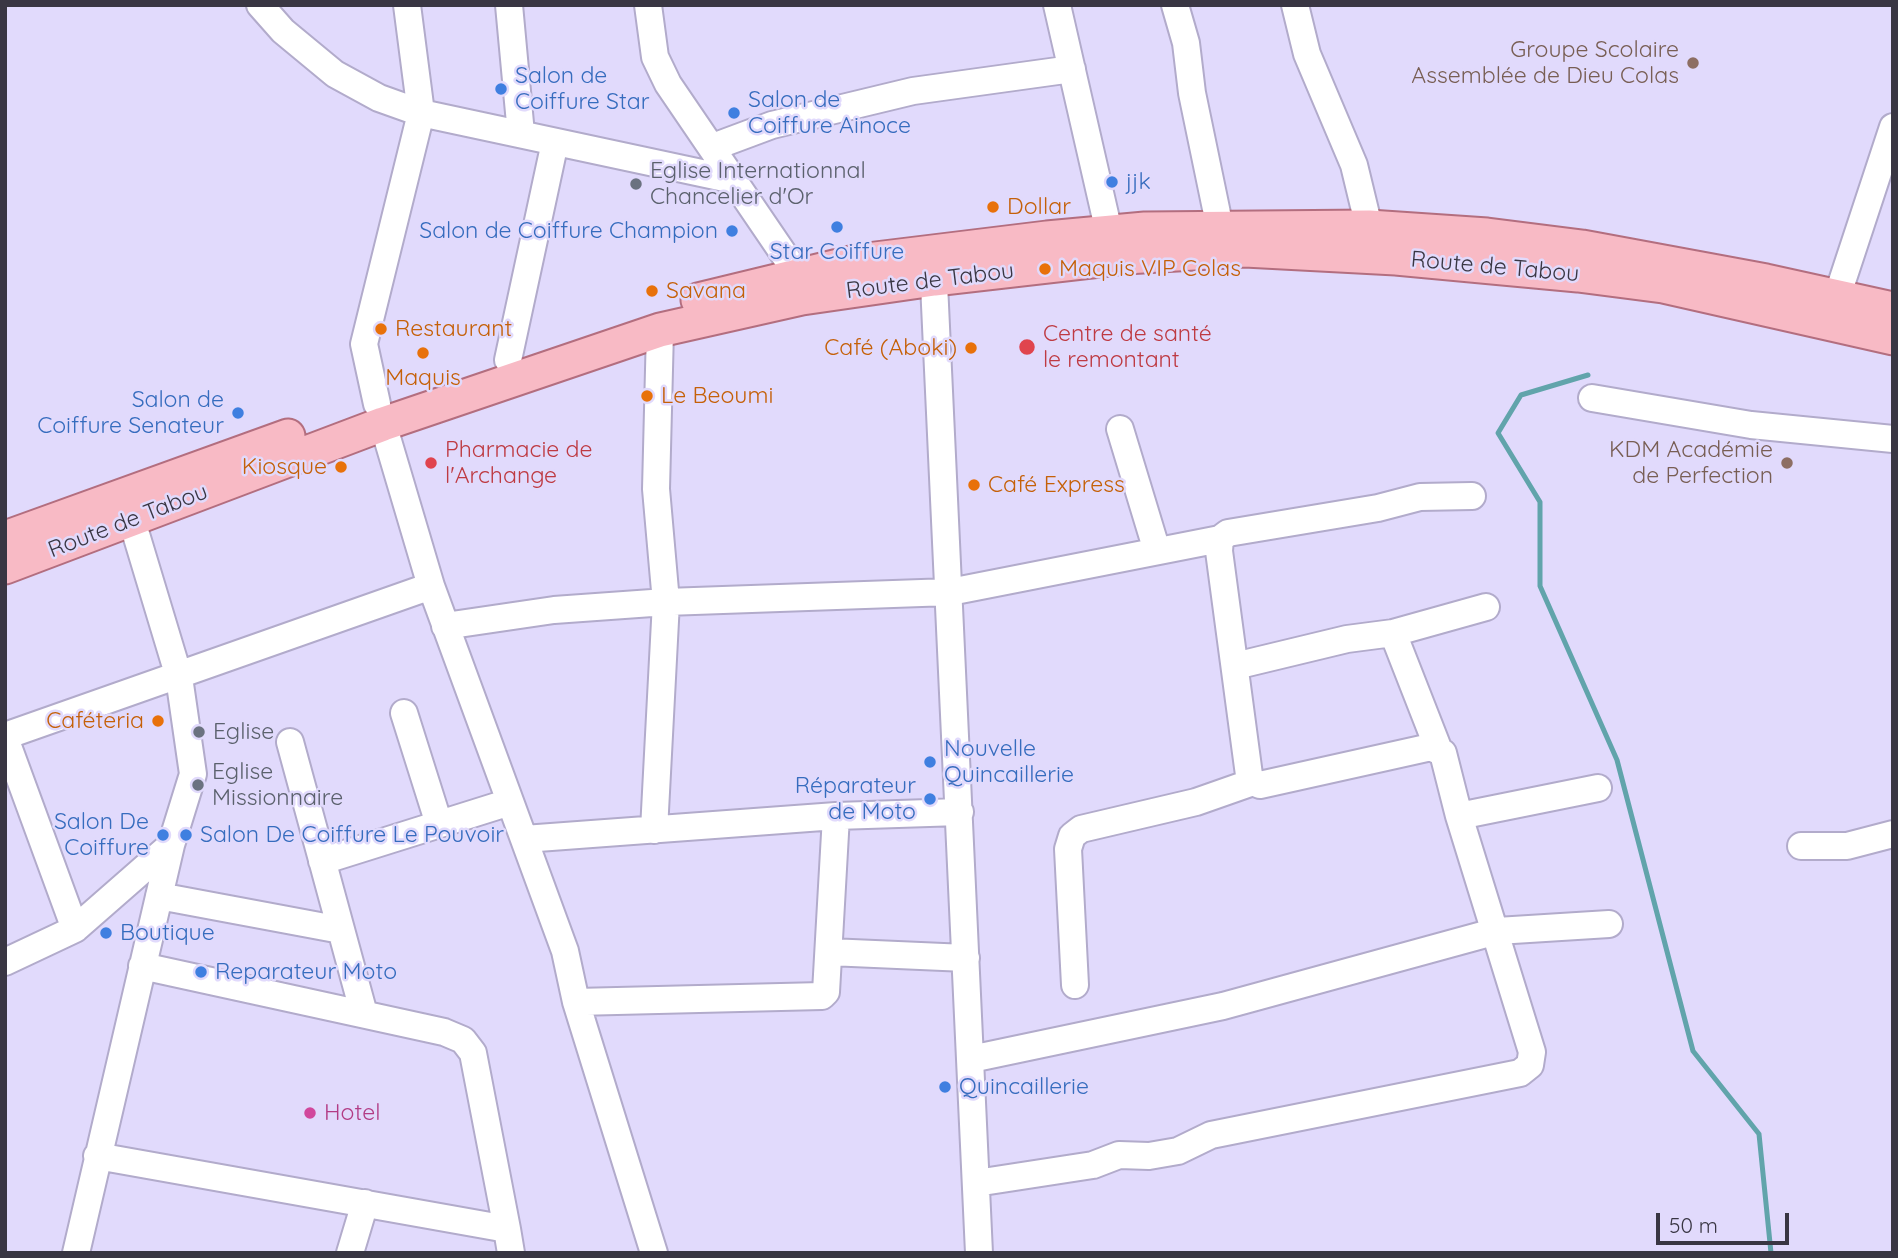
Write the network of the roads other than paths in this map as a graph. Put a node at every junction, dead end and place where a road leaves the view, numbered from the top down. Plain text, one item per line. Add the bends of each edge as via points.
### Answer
1 (260, 5) edge
2 (407, 5) edge
3 (509, 5) edge
4 (648, 5) edge
5 (1057, 5) edge
6 (1175, 5) edge
7 (1295, 5) edge
8 (1072, 69) junction
9 (421, 113) junction
10 (1893, 127) edge
11 (521, 134) junction
12 (555, 142) junction
13 (713, 147) junction
14 (734, 180) junction
15 (1369, 227) junction
16 (1220, 228) junction
17 (1109, 232) junction
18 (933, 265) junction
19 (798, 275) junction
20 (1893, 309) edge
21 (1833, 310) junction
22 (660, 330) junction
23 (1893, 338) edge
24 (508, 360) junction
25 (1591, 398) dead end
26 (380, 414) junction
27 (1120, 429) dead end
28 (1893, 439) edge
29 (1472, 496) dead end
30 (128, 507) junction
31 (5, 538) edge
32 (1220, 539) junction
33 (1157, 551) junction
34 (5, 567) edge
35 (431, 586) junction
36 (950, 592) junction
37 (666, 602) junction
38 (1486, 607) dead end
39 (445, 626) junction
40 (1393, 633) junction
41 (1235, 666) junction
42 (178, 677) junction
43 (404, 713) dead end
44 (5, 737) edge
45 (290, 742) dead end
46 (1438, 748) junction
47 (1253, 782) junction
48 (1598, 788) dead end
49 (510, 802) junction
50 (960, 812) junction
51 (836, 816) junction
52 (1459, 816) junction
53 (439, 824) junction
54 (654, 830) junction
55 (1893, 834) edge
56 (524, 839) junction
57 (171, 845) junction
58 (1801, 846) dead end
59 (322, 861) junction
60 (159, 896) junction
61 (1608, 924) dead end
62 (75, 929) junction
63 (341, 930) junction
64 (1497, 931) junction
65 (829, 952) junction
66 (966, 958) junction
67 (5, 962) edge
68 (142, 966) junction
69 (1075, 985) dead end
70 (576, 1002) junction
71 (364, 1014) junction
72 (971, 1059) junction
73 (97, 1156) junction
74 (976, 1183) junction
75 (365, 1203) junction
76 (509, 1241) edge
77 (76, 1253) edge
78 (350, 1253) edge
79 (653, 1253) edge
80 (979, 1253) edge

1 - 9 street via 283,31 335,74 379,98
2 - 9 street
3 - 11 street
4 - 13 street via 654,57
5 - 8 street
6 - 16 street
7 - 15 street via 1307,54 1354,165
8 - 13 street via 913,91 772,125
8 - 17 street
9 - 11 street
9 - 26 street via 364,344
10 - 21 street
11 - 12 street
12 - 14 street
12 - 24 street
13 - 14 street
14 - 19 street
15 - 16 main road, Route de Tabou
15 - 21 main road, Route de Tabou via 1582,247 1766,281
16 - 17 main road, Route de Tabou
17 - 18 main road, Route de Tabou
18 - 19 main road, Route de Tabou via 859,261
18 - 21 main road, Route de Tabou via 1245,250 1578,275
18 - 22 main road, Route de Tabou
18 - 36 street
19 - 24 main road, Route de Tabou via 631,319
20 - 21 main road, Route de Tabou
21 - 23 main road, Route de Tabou
22 - 26 main road, Route de Tabou
22 - 37 street via 656,489
24 - 26 main road, Route de Tabou
25 - 28 street via 1751,425
26 - 30 main road, Route de Tabou
26 - 35 street
27 - 33 street
29 - 32 street via 1420,498 1228,533
30 - 31 main road, Route de Tabou
30 - 34 main road, Route de Tabou
30 - 42 street
32 - 33 street
32 - 41 street
33 - 36 street
35 - 39 street
35 - 42 street
36 - 37 street
36 - 50 street
37 - 39 street via 554,610
37 - 54 street
38 - 40 street
39 - 49 street
40 - 41 street via 1347,639
40 - 46 street
41 - 47 street
42 - 44 street
42 - 57 street via 193,774
43 - 53 street
44 - 62 street
45 - 59 street
46 - 47 street via 1260,785
46 - 52 street
47 - 69 street via 1196,802 1081,829 1072,836 1068,849
48 - 52 street
49 - 53 street
49 - 56 street
50 - 51 street
50 - 66 street
51 - 54 street
51 - 65 street
52 - 64 street
53 - 59 street
54 - 56 street
55 - 58 street via 1847,846
56 - 70 street via 565,951
57 - 60 street
57 - 62 street
59 - 63 street
60 - 63 street
60 - 68 street
61 - 64 street
62 - 67 street
63 - 71 street
64 - 72 street via 1223,1006
64 - 74 street via 1532,1052 1530,1065 1520,1073 1211,1135 1178,1152 1119,1155 1093,1165
65 - 66 street
65 - 70 street via 822,996
66 - 72 street
68 - 71 street
68 - 73 street
70 - 79 street
71 - 76 street via 444,1032 463,1040 473,1053
72 - 74 street
73 - 75 street
73 - 77 street
74 - 80 street
75 - 76 street
75 - 78 street

